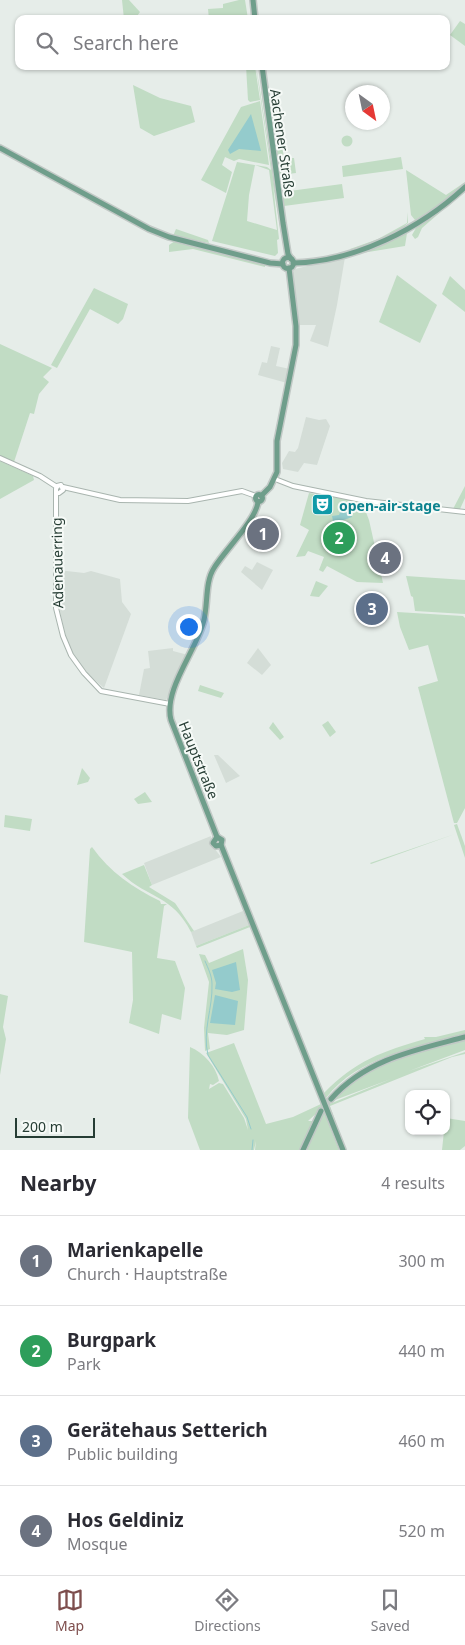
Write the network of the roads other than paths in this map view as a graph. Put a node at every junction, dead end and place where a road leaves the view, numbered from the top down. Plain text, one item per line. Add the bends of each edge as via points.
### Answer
1 (253, 0) edge
2 (255, 15) edge
3 (263, 70) edge
4 (0, 148) edge
5 (465, 187) edge
6 (283, 223) junction
7 (292, 261) junction
8 (283, 262) junction
9 (289, 268) junction
10 (0, 458) edge
11 (275, 479) junction
12 (57, 490) junction
13 (258, 498) junction
14 (465, 512) edge
15 (170, 704) junction
16 (465, 1037) edge
17 (330, 1099) tunnel mouth
18 (321, 1111) tunnel mouth
19 (303, 1150) edge
20 (343, 1150) edge

1 - 2 main road
3 - 6 main road, Aachener Straße
4 - 8 main road via 149,229 213,249 270,263
5 - 7 main road via 420,221 378,243 342,255
6 - 7 main road, Aachener Straße
6 - 8 main road, Aachener Straße
7 - 8 main road
7 - 9 main road
8 - 9 main road
9 - 11 main road via 296,345 277,441
10 - 12 street via 46,479
11 - 13 main road
11 - 14 street via 292,486 366,501
12 - 13 street via 74,489 120,500 188,501 242,491
12 - 15 street, Adenauerring via 56,608 71,655 101,691
13 - 15 main road via 252,519 212,573 203,625
15 - 20 main road, Hauptstraße via 171,720 217,837 214,844 220,845
16 - 17 main road via 375,1064 351,1079
18 - 19 main road

